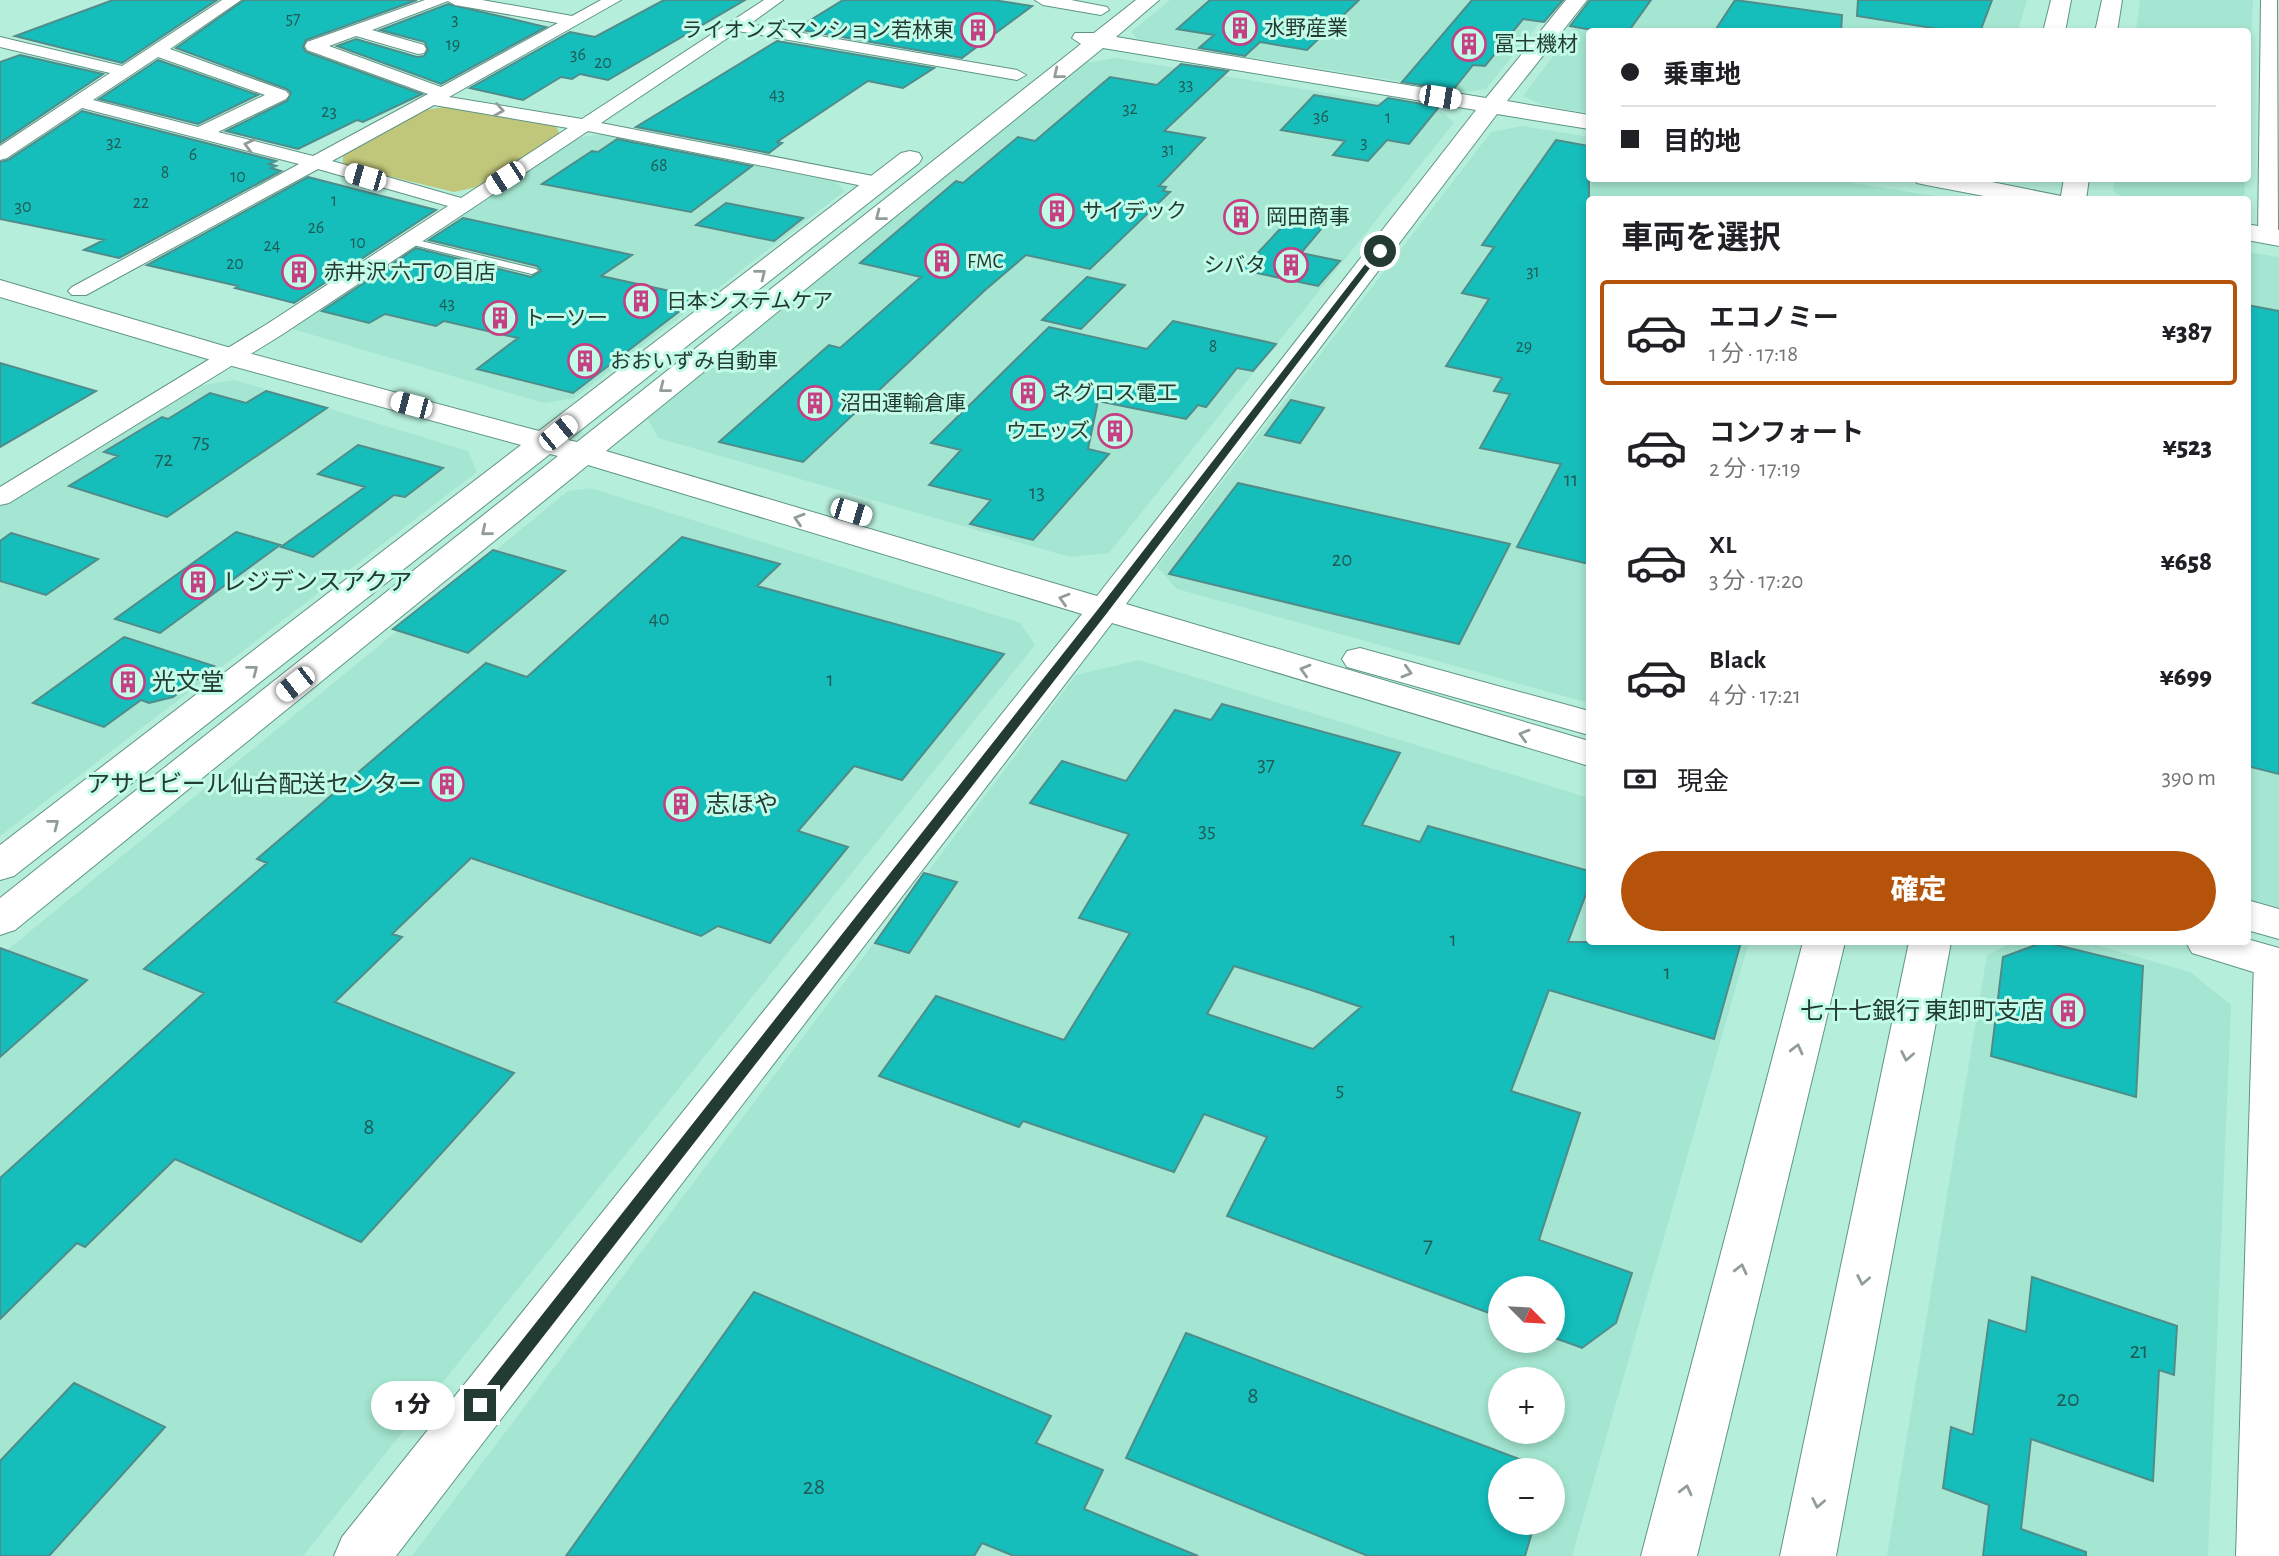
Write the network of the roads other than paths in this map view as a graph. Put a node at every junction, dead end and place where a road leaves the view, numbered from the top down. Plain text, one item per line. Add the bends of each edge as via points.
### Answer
1 (233, 0) edge
2 (440, 0) edge
3 (613, 0) edge
4 (775, 0) edge
5 (1043, 0) edge
6 (1149, 0) edge
7 (1577, 0) edge
8 (2062, 0) edge
9 (2112, 0) edge
10 (2269, 0) edge
11 (463, 1) edge
12 (1108, 5) edge
13 (573, 22) junction
14 (736, 26) junction
15 (2054, 28) edge
16 (2107, 28) edge
17 (356, 31) junction
18 (1068, 36) junction
19 (1099, 41) junction
20 (0, 42) edge
21 (418, 49) dead end
22 (155, 50) junction
23 (122, 71) junction
24 (1017, 75) junction
25 (437, 96) junction
26 (79, 102) junction
27 (1492, 105) junction
28 (1586, 121) edge
29 (585, 125) junction
30 (200, 133) junction
31 (3, 149) edge
32 (316, 162) junction
33 (1955, 182) edge
34 (878, 183) junction
35 (2013, 190) edge
36 (2036, 196) edge
37 (465, 205) junction
38 (2265, 235) edge
39 (409, 241) junction
40 (0, 267) edge
41 (532, 271) dead end
42 (0, 288) edge
43 (79, 291) junction
44 (244, 349) junction
45 (558, 433) junction
46 (593, 446) junction
47 (0, 498) edge
48 (1110, 600) junction
49 (1586, 722) edge
50 (1586, 753) edge
51 (0, 866) edge
52 (0, 920) edge
53 (2251, 920) edge
54 (1823, 945) edge
55 (1929, 945) edge
56 (2233, 945) edge
57 (2276, 950) edge
58 (362, 1556) edge
59 (1669, 1556) edge
60 (1808, 1556) edge
61 (2258, 1556) edge

1 - 22 street
2 - 17 street
3 - 13 street
4 - 14 street
5 - 12 street
6 - 19 street
7 - 27 street
8 - 15 street
9 - 16 street
10 - 38 street
11 - 13 street
12 - 18 street
13 - 25 street
14 - 24 street
14 - 29 street
17 - 21 street
17 - 25 street via 313,46
18 - 19 street
18 - 24 street
19 - 27 street
19 -> 46 street
20 - 23 street
22 - 23 street
22 - 30 street via 280,95
23 - 26 street
24 - 34 street
25 -> 29 street
25 - 32 street
26 - 30 street
26 - 31 street
27 - 28 street
27 - 48 street
29 - 34 street
29 - 37 street
32 -> 30 street
32 - 37 street
32 - 43 street
33 - 35 street
45 -> 34 street
35 - 36 street
37 - 39 street
39 - 41 lane
39 - 44 street
40 - 43 street
42 - 44 street
43 - 44 street
44 - 45 street
44 - 47 street
45 - 46 street
51 -> 45 street
46 - 48 street
46 -> 52 street
48 -> 49 street
50 -> 48 street
48 - 58 street
53 - 57 street
59 -> 54 street
55 -> 60 street
56 - 57 street
57 - 61 street

